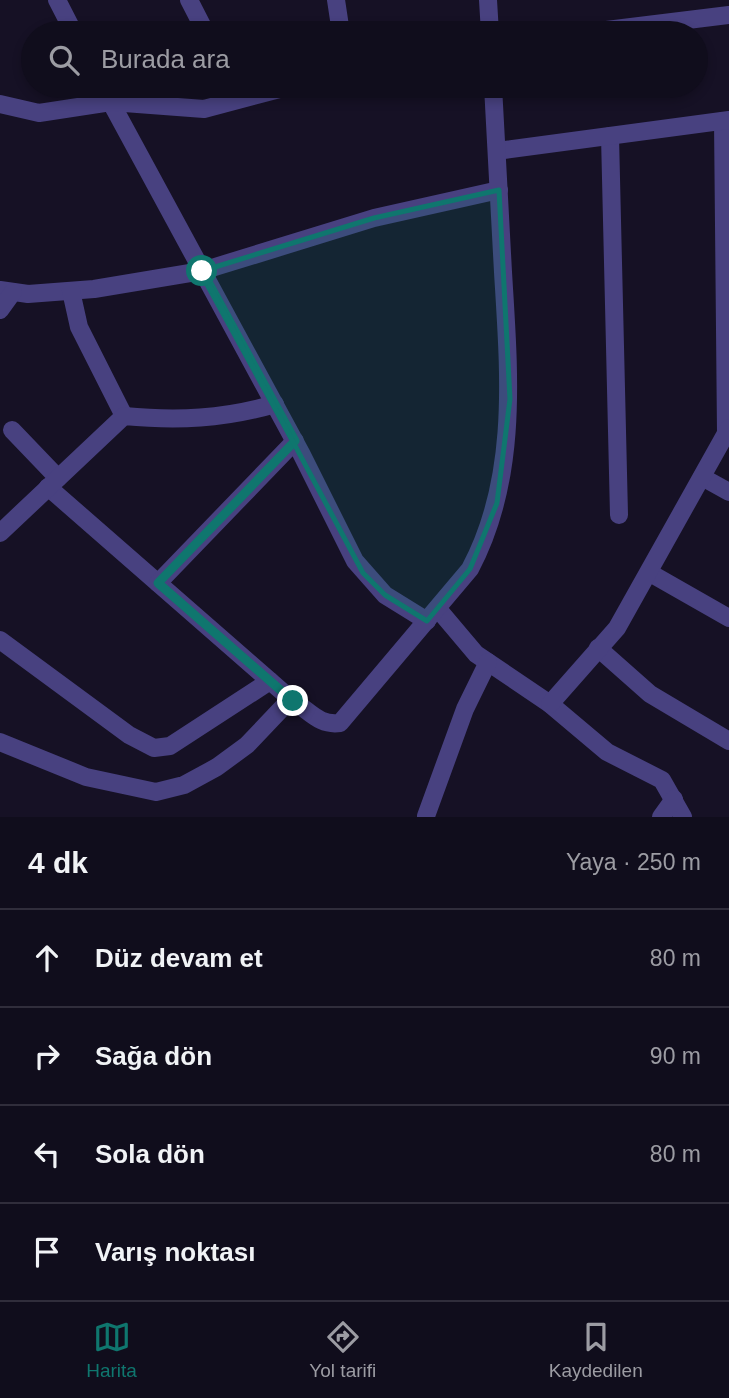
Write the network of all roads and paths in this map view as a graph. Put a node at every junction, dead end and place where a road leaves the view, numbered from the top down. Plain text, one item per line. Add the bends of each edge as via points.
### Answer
1 (57, 0) edge
2 (189, 0) edge
3 (336, 0) edge
4 (488, 0) edge
5 (729, 15) edge
6 (68, 21) edge
7 (200, 21) edge
8 (339, 21) edge
9 (489, 21) edge
10 (680, 21) edge
11 (92, 98) edge
12 (108, 98) edge
13 (132, 98) edge
14 (226, 98) edge
15 (494, 98) edge
16 (0, 104) edge
17 (726, 120) edge
18 (610, 136) junction
19 (497, 151) junction
20 (499, 190) junction
21 (726, 221) edge
22 (202, 271) junction
23 (6, 291) edge
24 (71, 291) junction
25 (0, 310) edge
26 (275, 404) junction
27 (124, 416) junction
28 (12, 430) dead end
29 (728, 430) edge
30 (295, 441) junction
31 (702, 477) junction
32 (53, 483) junction
33 (729, 492) edge
34 (619, 515) dead end
35 (0, 533) edge
36 (650, 573) junction
37 (158, 583) junction
38 (432, 615) junction
39 (729, 618) edge
40 (0, 640) edge
41 (598, 649) junction
42 (488, 662) junction
43 (270, 681) junction
44 (293, 701) junction
45 (550, 704) junction
46 (729, 741) edge
47 (0, 742) edge
48 (674, 799) junction
49 (426, 816) edge
50 (660, 817) edge
51 (683, 817) edge

1 - 6 street
2 - 7 street
3 - 8 street
4 - 9 street
5 - 10 street
11 - 16 street via 39,113
12 - 22 street
13 - 14 street via 204,109
15 - 19 street
17 - 18 street
17 - 21 street
18 - 19 street
18 - 34 street
19 - 20 street
20 - 22 street via 428,204
20 - 38 street via 510,399 497,503 470,569
21 - 29 street
22 - 24 street
22 - 26 street
23 - 24 street
23 - 25 street
24 - 27 street via 79,327
26 - 27 street via 242,414 175,421
26 - 30 street
27 - 32 street
28 - 32 street
29 - 31 street
30 - 37 street
30 - 38 street via 363,573 385,596
31 - 33 street
31 - 36 street
32 - 35 street
32 - 37 street
36 - 39 street
36 - 41 street via 617,628
37 - 43 street
38 - 42 street
38 - 44 street via 340,723 328,725
40 - 43 street via 129,735 154,748 170,746
41 - 45 street
41 - 46 street via 650,694
42 - 45 street
42 - 49 street via 465,709
43 - 44 street
44 - 47 street via 217,767 184,785 156,792 86,777
45 - 48 street via 607,752 662,780
48 - 50 street
48 - 51 street

